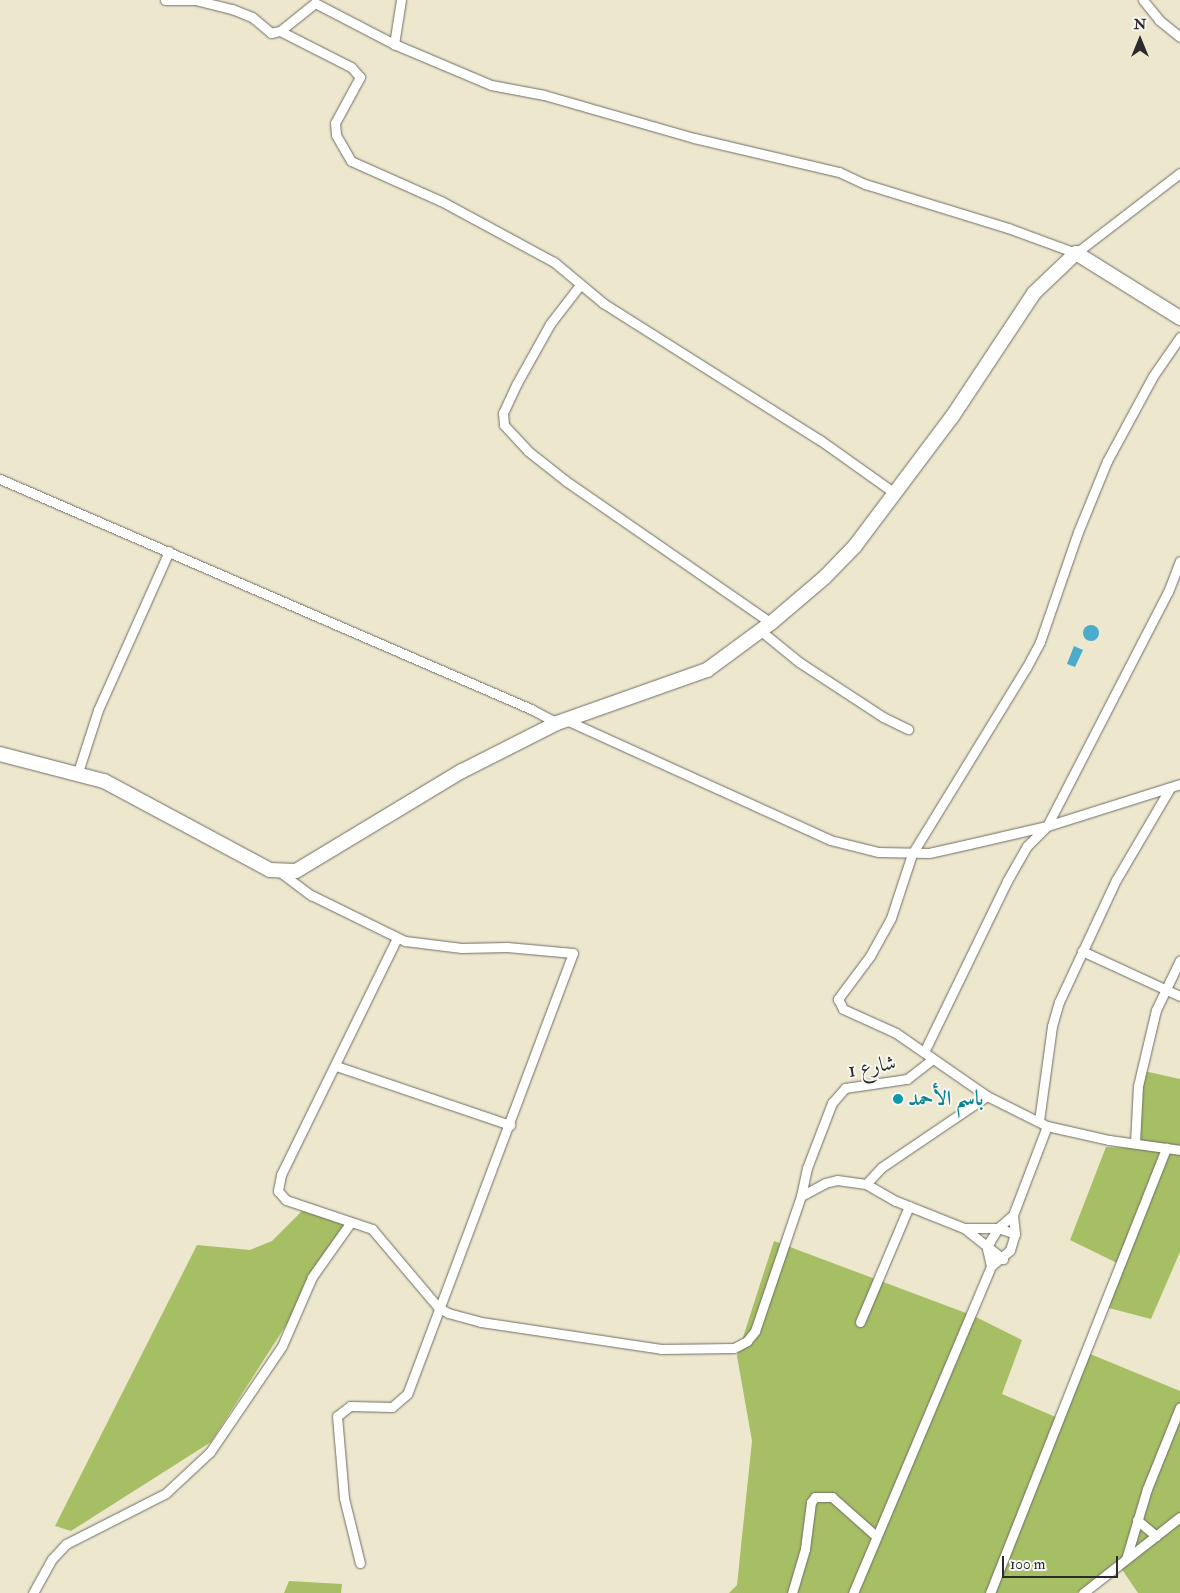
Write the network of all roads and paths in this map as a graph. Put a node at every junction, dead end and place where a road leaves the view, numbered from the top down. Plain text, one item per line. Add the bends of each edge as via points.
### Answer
1 (165, 0) edge
2 (401, 0) edge
3 (1144, 0) edge
4 (280, 32) junction
5 (1180, 37) edge
6 (394, 44) junction
7 (1180, 173) edge
8 (1076, 253) junction
9 (580, 285) junction
10 (1180, 318) edge
11 (1180, 336) edge
12 (0, 479) edge
13 (896, 494) junction
14 (169, 551) junction
15 (1180, 561) edge
16 (766, 627) junction
17 (561, 722) junction
18 (908, 729) dead end
19 (0, 754) edge
20 (78, 772) junction
21 (1180, 784) edge
22 (1170, 788) junction
23 (1047, 826) junction
24 (912, 854) junction
25 (280, 872) junction
26 (397, 938) junction
27 (1082, 951) junction
28 (1180, 960) edge
29 (1166, 988) junction
30 (1180, 996) edge
31 (925, 1050) junction
32 (933, 1059) junction
33 (336, 1066) junction
34 (987, 1096) junction
35 (1043, 1123) junction
36 (510, 1125) junction
37 (1135, 1143) junction
38 (1166, 1148) junction
39 (1180, 1150) edge
40 (866, 1184) junction
41 (801, 1196) junction
42 (910, 1206) junction
43 (1013, 1215) junction
44 (351, 1222) junction
45 (964, 1228) junction
46 (998, 1228) junction
47 (1015, 1234) junction
48 (987, 1248) junction
49 (1003, 1259) junction
50 (991, 1266) junction
51 (438, 1306) junction
52 (860, 1322) dead end
53 (1180, 1407) edge
54 (1180, 1517) edge
55 (1137, 1520) junction
56 (876, 1536) junction
57 (1156, 1536) junction
58 (1126, 1559) junction
59 (360, 1563) dead end
60 (33, 1593) edge
61 (792, 1593) edge
62 (853, 1593) edge
63 (990, 1593) edge
64 (1083, 1593) edge

1 - 4 street via 195,0 224,6 252,17 271,33
2 - 6 street
3 - 5 street via 1159,20
4 - 6 street via 313,3
4 - 9 street via 351,67 360,77 334,123 336,135 350,162 441,201 554,262
6 - 8 street via 491,85 544,95 694,138 839,172 865,184 1008,228
7 - 8 street
8 - 10 street
8 - 13 street via 1034,293 952,417
9 - 13 street via 603,304 820,440
9 - 16 street via 550,324 516,383 503,413 504,425 528,451 566,481
11 - 24 street via 1153,376 1107,461 1078,532 1040,642
12 - 14 street
13 - 16 street via 832,570
14 - 17 street via 323,621
14 - 20 street via 98,710
15 - 23 street via 1168,592
16 - 17 street via 707,670
16 - 18 street via 799,662 883,717
17 - 24 street via 830,840 855,848
17 - 25 street via 420,794 308,865 296,871
19 - 20 street
20 - 25 street via 104,780 270,870
21 - 22 street
22 - 23 street
22 - 27 street via 1116,880
23 - 24 street
23 - 31 street via 1027,846
24 - 31 street via 891,918 870,956 839,995 838,1003 849,1012
25 - 26 street via 311,895
26 - 33 street
26 - 36 street via 419,944 462,948 508,947 572,953
27 - 29 street
27 - 35 street via 1052,1026
28 - 29 street
29 - 30 street
29 - 37 street via 1156,1010 1138,1086
31 - 32 street
32 - 34 street
32 - 41 street, شارع 1 via 907,1079 851,1085 840,1092 832,1103 812,1154
33 - 36 street
33 - 44 street via 281,1175 278,1191 286,1200
34 - 35 street
34 - 40 street via 882,1167
35 - 37 street
35 - 43 street
36 - 51 street
37 - 38 street
38 - 39 street
38 - 63 street
40 - 41 street via 837,1180
40 - 42 street
41 - 51 street via 755,1331 746,1342 734,1348 661,1350 622,1345 481,1322 448,1313
42 - 45 street
42 - 52 street
43 - 46 street
43 - 47 street
44 - 51 street via 372,1229
44 - 60 street via 312,1277 282,1346 210,1452 166,1493 66,1544 52,1559
45 - 46 street
45 - 48 street
46 - 47 street
46 - 48 street
47 - 49 street
48 - 49 street
48 - 50 street
49 - 50 street
50 - 56 street
51 - 59 street via 407,1394 392,1407 350,1406 337,1416 344,1498
53 - 55 street
54 - 57 street
55 - 57 street
55 - 58 street
56 - 61 street via 832,1497 815,1497 811,1502 805,1549
56 - 62 street
57 - 58 street
58 - 64 street

